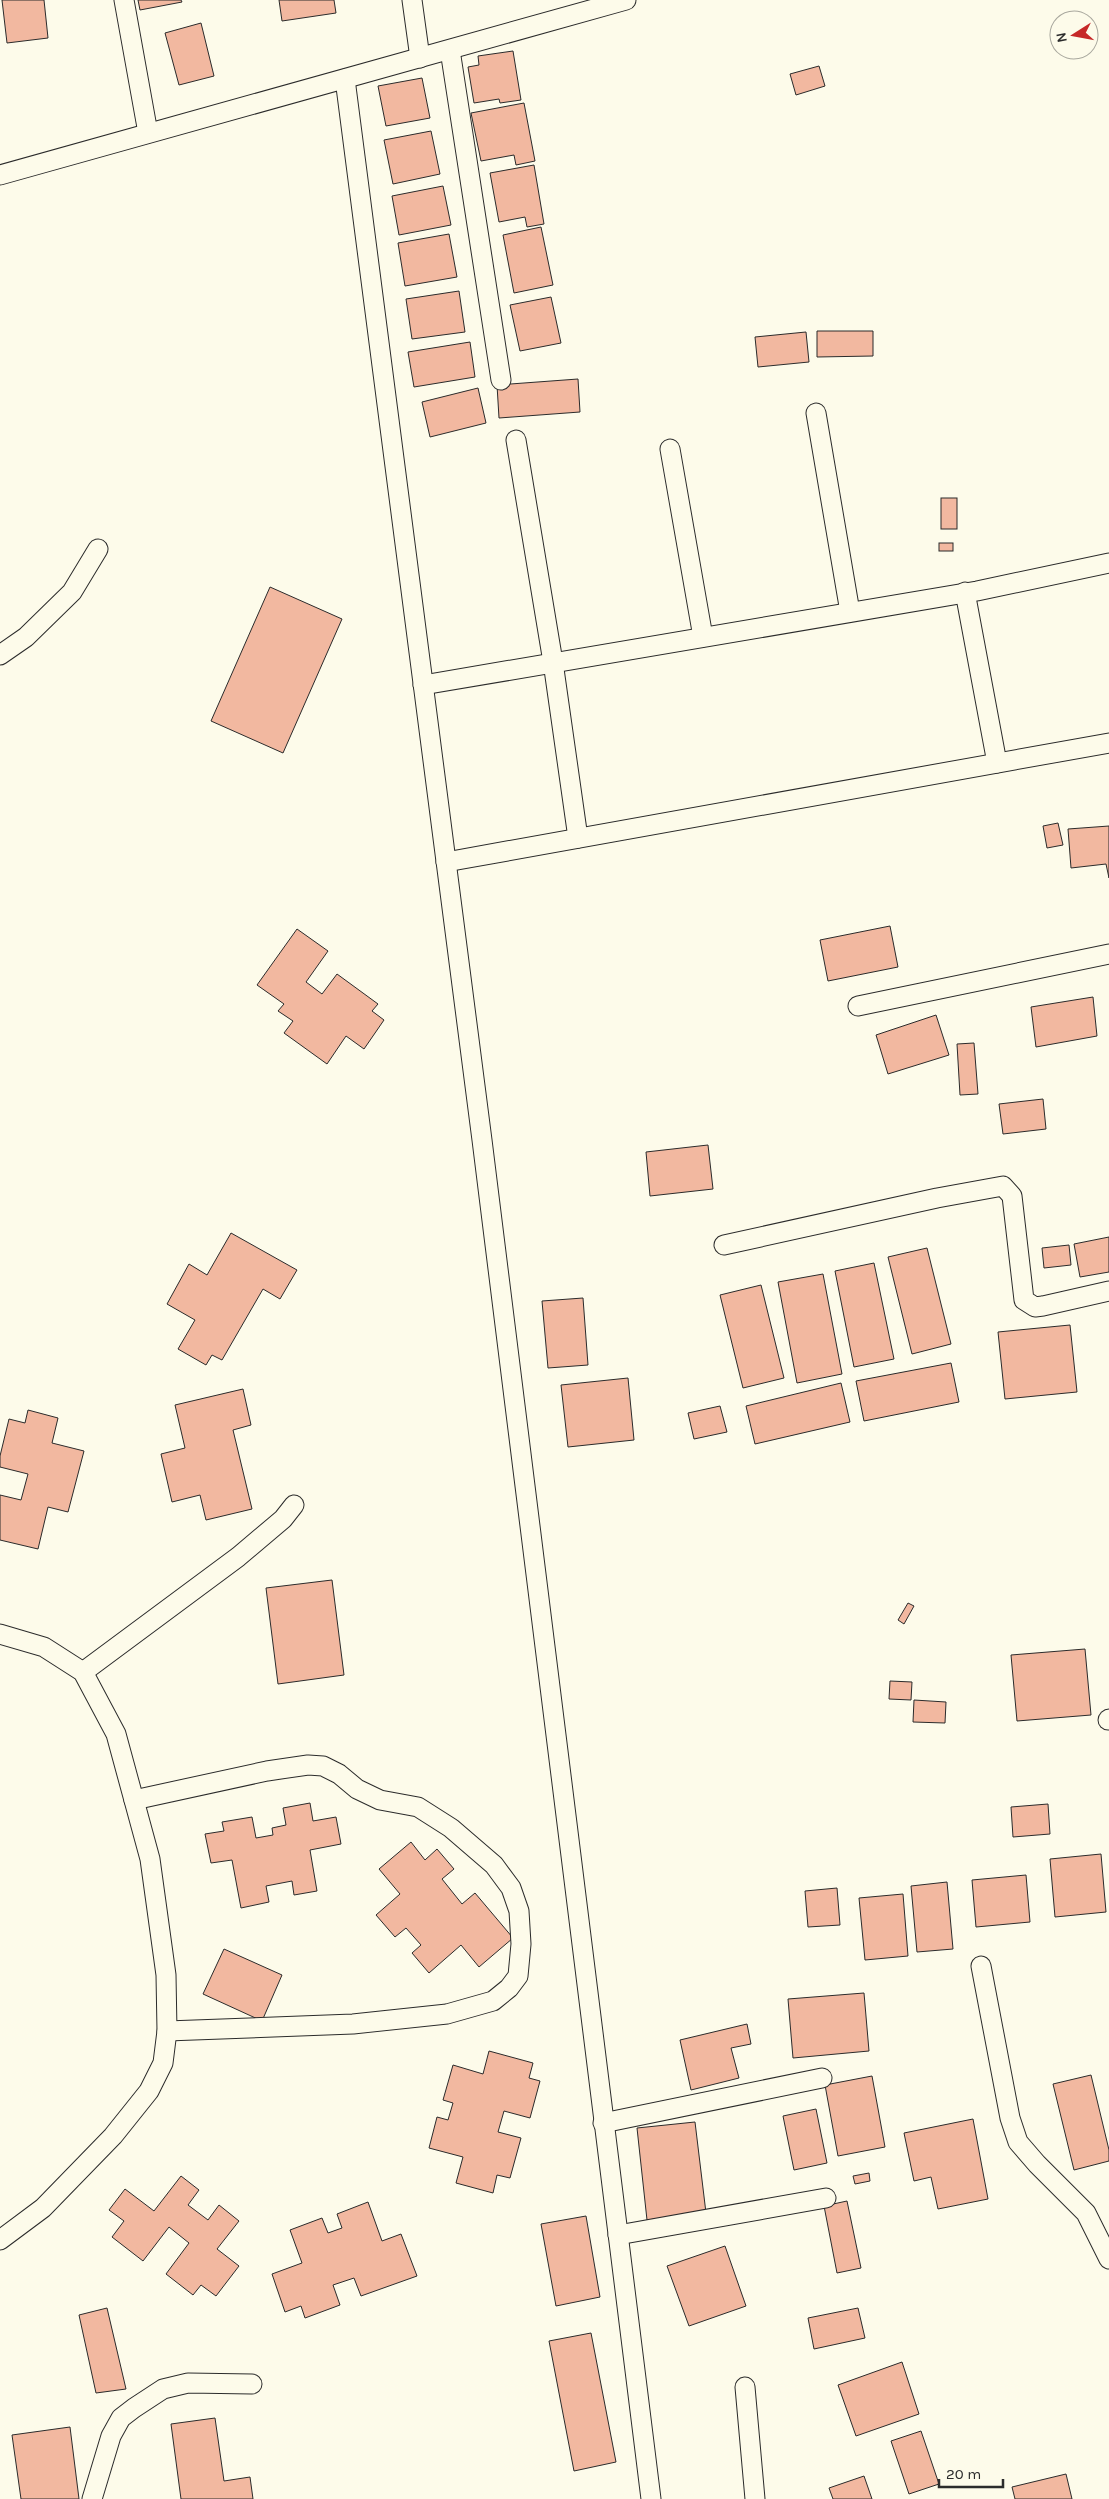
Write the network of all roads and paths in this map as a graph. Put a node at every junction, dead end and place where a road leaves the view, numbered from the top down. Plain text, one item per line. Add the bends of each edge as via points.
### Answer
1 (124, 0) edge
2 (412, 0) edge
3 (626, 0) edge
4 (450, 50) junction
5 (420, 58) junction
6 (345, 79) junction
7 (148, 133) junction
8 (0, 174) edge
9 (501, 380) dead end
10 (816, 413) dead end
11 (516, 440) dead end
12 (670, 449) dead end
13 (98, 549) dead end
14 (1109, 563) edge
15 (965, 592) junction
16 (850, 612) junction
17 (703, 637) junction
18 (0, 655) edge
19 (552, 662) junction
20 (423, 685) junction
21 (1109, 743) edge
22 (997, 763) junction
23 (578, 838) junction
24 (446, 862) junction
25 (1109, 954) edge
26 (858, 1006) dead end
27 (724, 1245) dead end
28 (1109, 1292) edge
29 (294, 1505) dead end
30 (0, 1634) edge
31 (84, 1672) junction
32 (134, 1800) junction
33 (981, 1966) dead end
34 (166, 2031) junction
35 (822, 2078) dead end
36 (603, 2123) junction
37 (826, 2198) dead end
38 (618, 2235) junction
39 (0, 2240) edge
40 (1109, 2259) edge
41 (252, 2384) dead end
42 (745, 2386) dead end
43 (92, 2499) edge
44 (651, 2499) edge
45 (755, 2499) edge

1 - 7 street
2 - 5 street
3 - 4 street
4 - 5 street
4 - 9 street
5 - 6 street
6 - 7 street
6 - 20 street
7 - 8 street
10 - 16 street
11 - 19 street
12 - 17 street
13 - 18 street via 72,592 26,637
14 - 15 street
15 - 16 street
15 - 22 street
16 - 17 street
17 - 19 street
19 - 20 street
19 - 23 street
20 - 24 street
21 - 22 street
22 - 23 street
23 - 24 street
24 - 36 street
25 - 26 street
27 - 28 street via 1003,1186 1012,1196 1024,1300 1029,1305 1043,1306
29 - 31 street via 283,1519 238,1557
30 - 31 street via 44,1646
31 - 32 street via 116,1734
32 - 34 street via 152,1876 166,1975
32 - 34 street via 267,1771 323,1766 357,1789 380,1800 418,1807 450,1828 494,1865 511,1888 519,1910 521,1944 518,1976 493,2001 447,2014 353,2024
33 - 40 street via 1010,2118 1018,2142 1086,2213
34 - 39 street via 163,2062 149,2091 113,2136 43,2208
35 - 36 street
36 - 38 street
37 - 38 street
38 - 44 street
41 - 43 street via 188,2383 163,2389 134,2408 121,2418 111,2436
42 - 45 street

